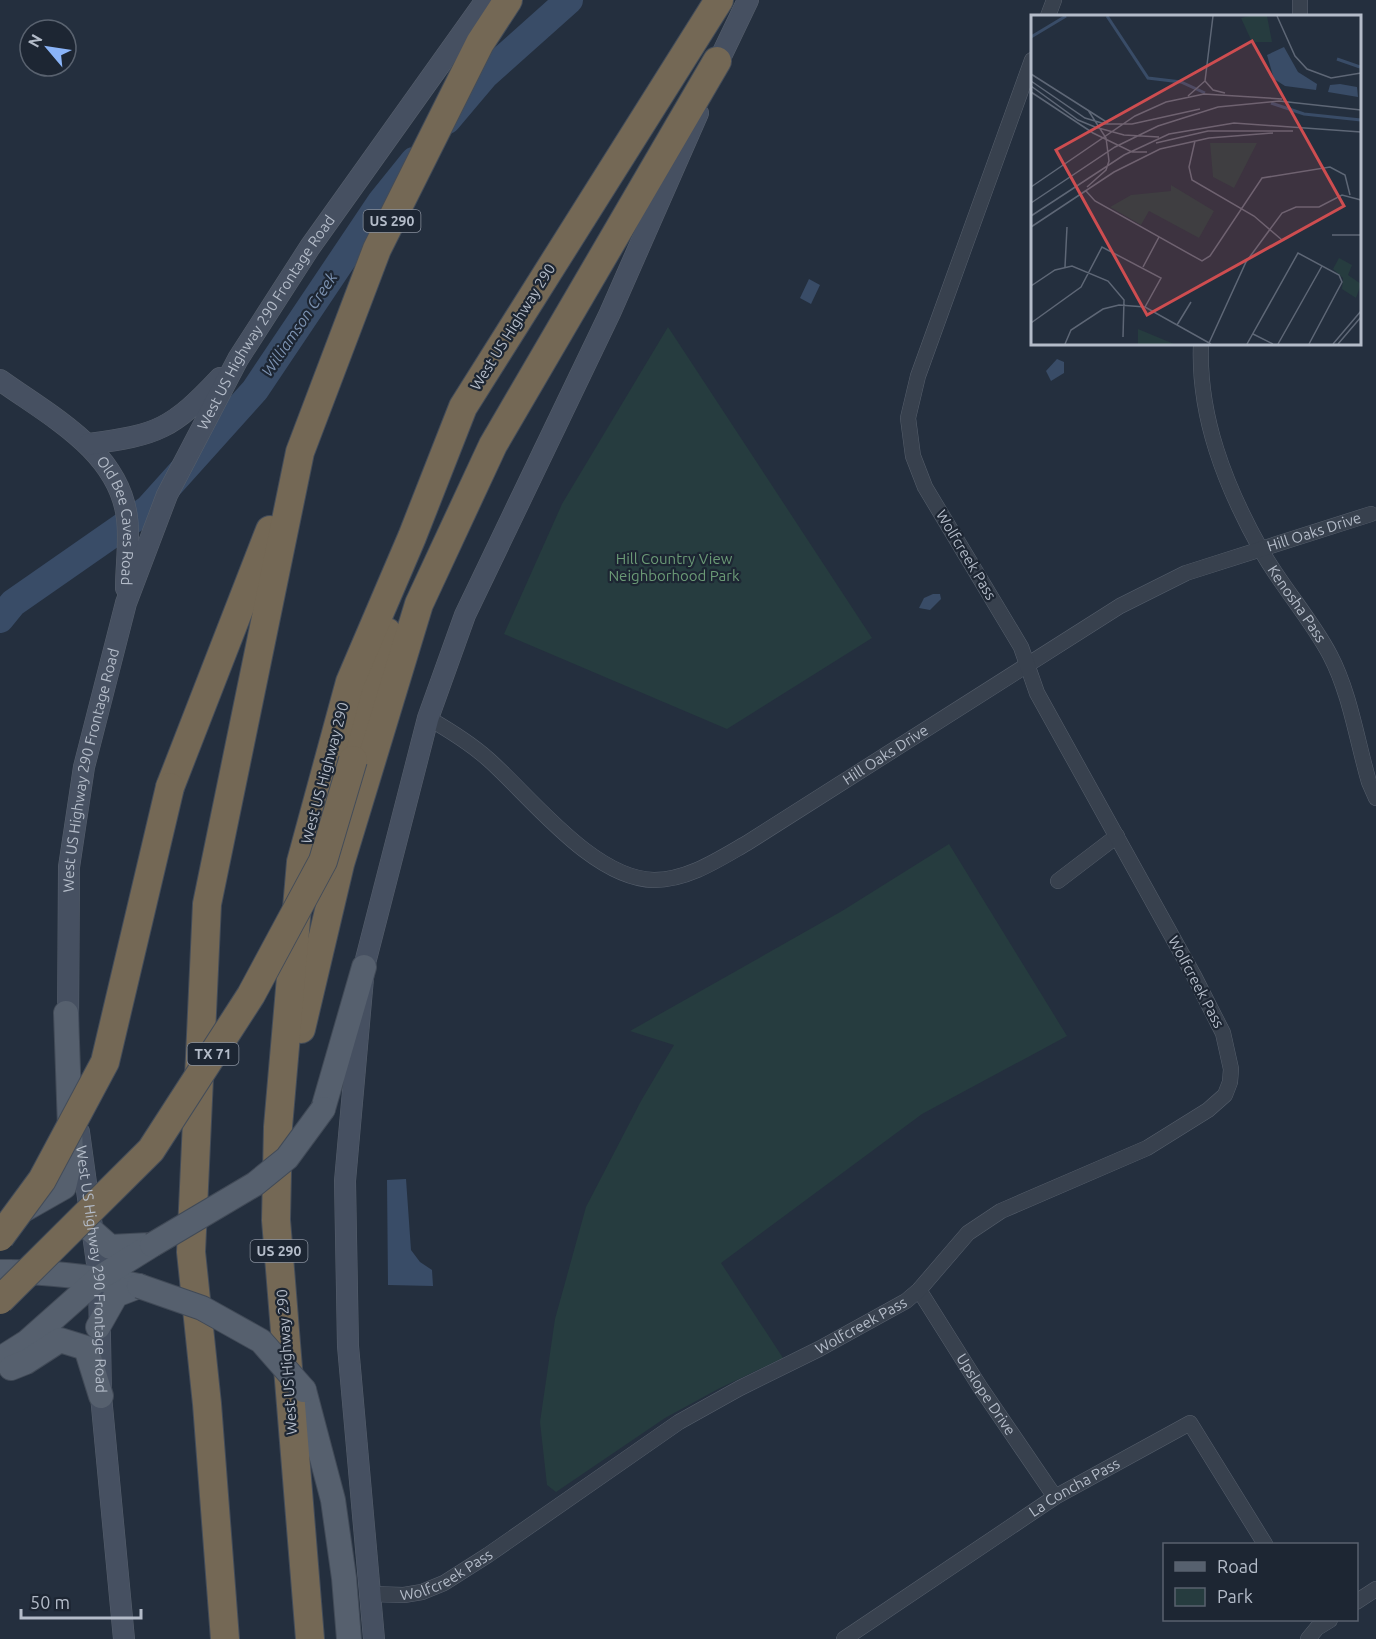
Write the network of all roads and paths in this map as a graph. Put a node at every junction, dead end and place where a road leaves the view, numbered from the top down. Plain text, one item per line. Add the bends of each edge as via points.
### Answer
1 (486, 0) edge
2 (507, 0) edge
3 (719, 0) edge
4 (748, 0) edge
5 (1054, 0) edge
6 (1048, 15) edge
7 (717, 61) junction
8 (1031, 63) edge
9 (1201, 345) edge
10 (238, 359) junction
11 (0, 380) edge
12 (89, 444) junction
13 (300, 452) junction
14 (1371, 514) dead end
15 (412, 537) junction
16 (1260, 548) junction
17 (126, 603) junction
18 (1028, 667) junction
19 (428, 718) junction
20 (1376, 798) edge
21 (1117, 836) junction
22 (1058, 881) dead end
23 (364, 967) junction
24 (66, 1013) junction
25 (278, 1127) junction
26 (0, 1223) edge
27 (92, 1231) junction
28 (0, 1237) edge
29 (152, 1245) junction
30 (0, 1272) edge
31 (99, 1278) junction
32 (139, 1286) junction
33 (919, 1290) junction
34 (0, 1300) edge
35 (98, 1327) junction
36 (0, 1359) edge
37 (0, 1372) edge
38 (101, 1396) junction
39 (207, 1404) junction
40 (1055, 1497) junction
41 (1264, 1543) edge
42 (1376, 1589) edge
43 (370, 1594) junction
44 (1358, 1601) edge
45 (124, 1639) edge
46 (211, 1639) edge
47 (225, 1639) edge
48 (310, 1639) edge
49 (349, 1639) edge
50 (374, 1639) edge
51 (844, 1639) edge

1 - 10 main road, West US Highway 290 Frontage Road via 310,247
2 - 13 highway, US 290 via 480,43 378,249
3 - 15 highway, West US Highway 290 / US 290 via 463,407
4 - 7 main road
5 - 6 street
7 - 19 main road via 685,147 615,303 465,615
7 - 25 highway via 493,445 419,604 340,864
8 - 18 street, Wolfcreek Pass via 918,376 908,418 913,456 925,487 1021,647
9 - 16 street, Kenosha Pass via 1206,418 1226,476
10 - 12 main road, Old Bee Caves Road via 173,423 139,437
10 - 17 main road, West US Highway 290 Frontage Road via 167,495
11 - 12 main road, Old Bee Caves Road
12 - 17 main road, Old Bee Caves Road via 117,484 127,518
13 - 28 highway, bridge via 171,787 105,1062 42,1180
13 - 39 highway, US 290 via 207,904 191,1252
14 - 16 street, Hill Oaks Drive
15 - 25 highway, West US Highway 290 / US 290 via 350,682 301,862
15 - 34 highway, TX 71, bridge via 323,861 251,995 151,1150
16 - 18 street, Hill Oaks Drive via 1186,573 1129,602
16 - 20 street, Kenosha Pass via 1331,656
17 - 24 main road, West US Highway 290 Frontage Road via 84,767 69,867
18 - 19 street, Hill Oaks Drive via 747,843 693,871 655,880 620,871 583,848 487,757
18 - 21 street, Wolfcreek Pass via 1037,693
19 - 23 main road
21 - 22 street
21 - 33 street, Wolfcreek Pass via 1223,1033 1231,1069 1225,1095 1147,1148 1001,1211 968,1233
23 - 29 main road, bridge via 323,1108 287,1158 255,1184
23 - 43 main road via 345,1181 348,1346
24 - 26 main road via 71,1156 64,1187
24 - 27 main road, West US Highway 290 Frontage Road
25 - 48 highway, West US Highway 290 / US 290 via 276,1220
27 - 29 main road via 110,1247
27 - 31 main road, West US Highway 290 Frontage Road
29 - 31 main road
30 - 31 main road
31 - 32 main road
31 - 35 main road, West US Highway 290 Frontage Road
31 - 36 main road via 27,1342
32 - 35 main road via 117,1295
32 - 49 main road, bridge via 202,1308 261,1341 304,1390 333,1500
33 - 40 street, Upslope Drive
33 - 43 street, Wolfcreek Pass via 819,1349 679,1422 444,1583 404,1595
35 - 38 main road, West US Highway 290 Frontage Road
37 - 38 main road via 26,1362 60,1340 86,1348
38 - 45 main road, West US Highway 290 Frontage Road
39 - 46 highway, US 290
39 - 47 highway, US 290
40 - 41 street, La Concha Pass via 1190,1423
40 - 51 street, La Concha Pass
42 - 44 street
43 - 50 main road

